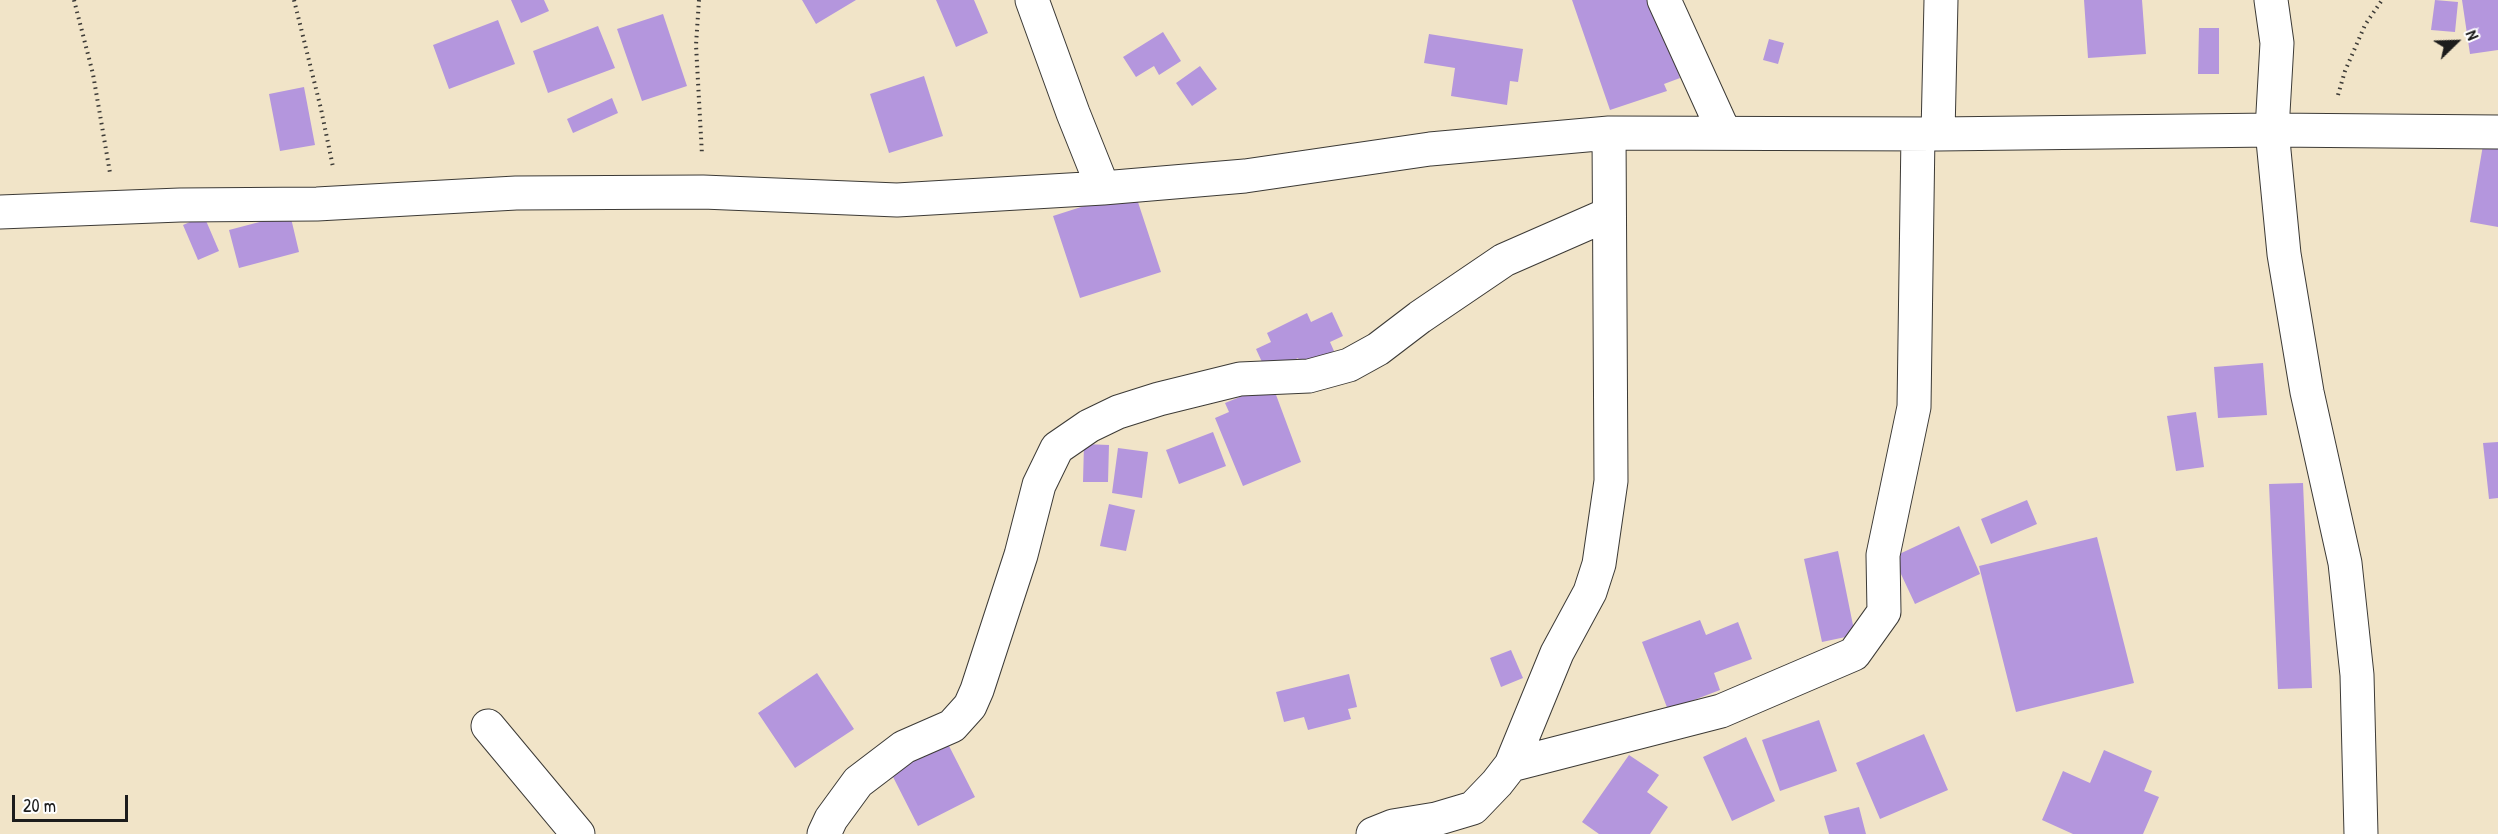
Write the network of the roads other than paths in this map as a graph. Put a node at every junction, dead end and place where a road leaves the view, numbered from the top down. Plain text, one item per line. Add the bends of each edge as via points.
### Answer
1 (1032, 0) edge
2 (1664, 0) edge
3 (1941, 0) edge
4 (2271, 0) edge
5 (2272, 130) junction
6 (1725, 132) junction
7 (2498, 132) edge
8 (1609, 133) junction
9 (1928, 134) junction
10 (1103, 188) junction
11 (0, 212) edge
12 (1609, 214) junction
13 (488, 726) dead end
14 (1511, 765) junction
15 (578, 834) edge
16 (824, 834) edge
17 (1373, 834) edge
18 (2361, 834) edge

1 - 10 street
2 - 6 street
3 - 9 street
4 - 5 street via 2277,44
5 - 7 street
5 - 9 street
5 - 18 street via 2284,254 2307,392 2345,563 2358,675
6 - 8 street
6 - 9 street
8 - 10 street via 1430,149 1245,176
8 - 12 street
9 - 14 street via 1914,407 1883,555 1884,612 1854,654 1721,711
10 - 11 street via 897,200 703,192 516,193 340,203
12 - 14 street via 1611,481 1599,564
12 - 16 street via 1504,260 1378,349 1349,365 1310,376 1240,379 1159,399 1118,412 1057,448 1038,485 1021,555 970,706 952,726 904,747 858,782
13 - 15 street
14 - 17 street via 1473,808

